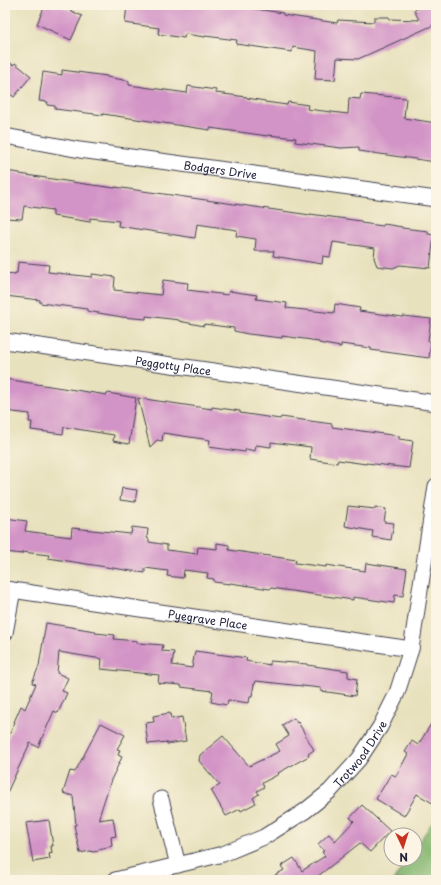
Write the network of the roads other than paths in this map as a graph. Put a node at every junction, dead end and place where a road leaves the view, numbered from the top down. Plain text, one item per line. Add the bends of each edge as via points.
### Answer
1 (5, 136) edge
2 (436, 199) edge
3 (5, 341) edge
4 (436, 403) edge
5 (436, 486) edge
6 (9, 590) edge
7 (5, 633) edge
8 (411, 649) junction
9 (161, 799) dead end
10 (178, 865) junction
11 (115, 880) edge

1 - 2 street, Bodgers Drive via 80,150
3 - 4 street, Peggotty Place
5 - 8 street, Trotwood Drive
6 - 7 street
6 - 8 street, Pyegrave Place
8 - 10 street, Trotwood Drive via 398,692 380,727 359,759 330,791 305,811 264,837 223,854
9 - 10 street
10 - 11 street, Trotwood Drive

